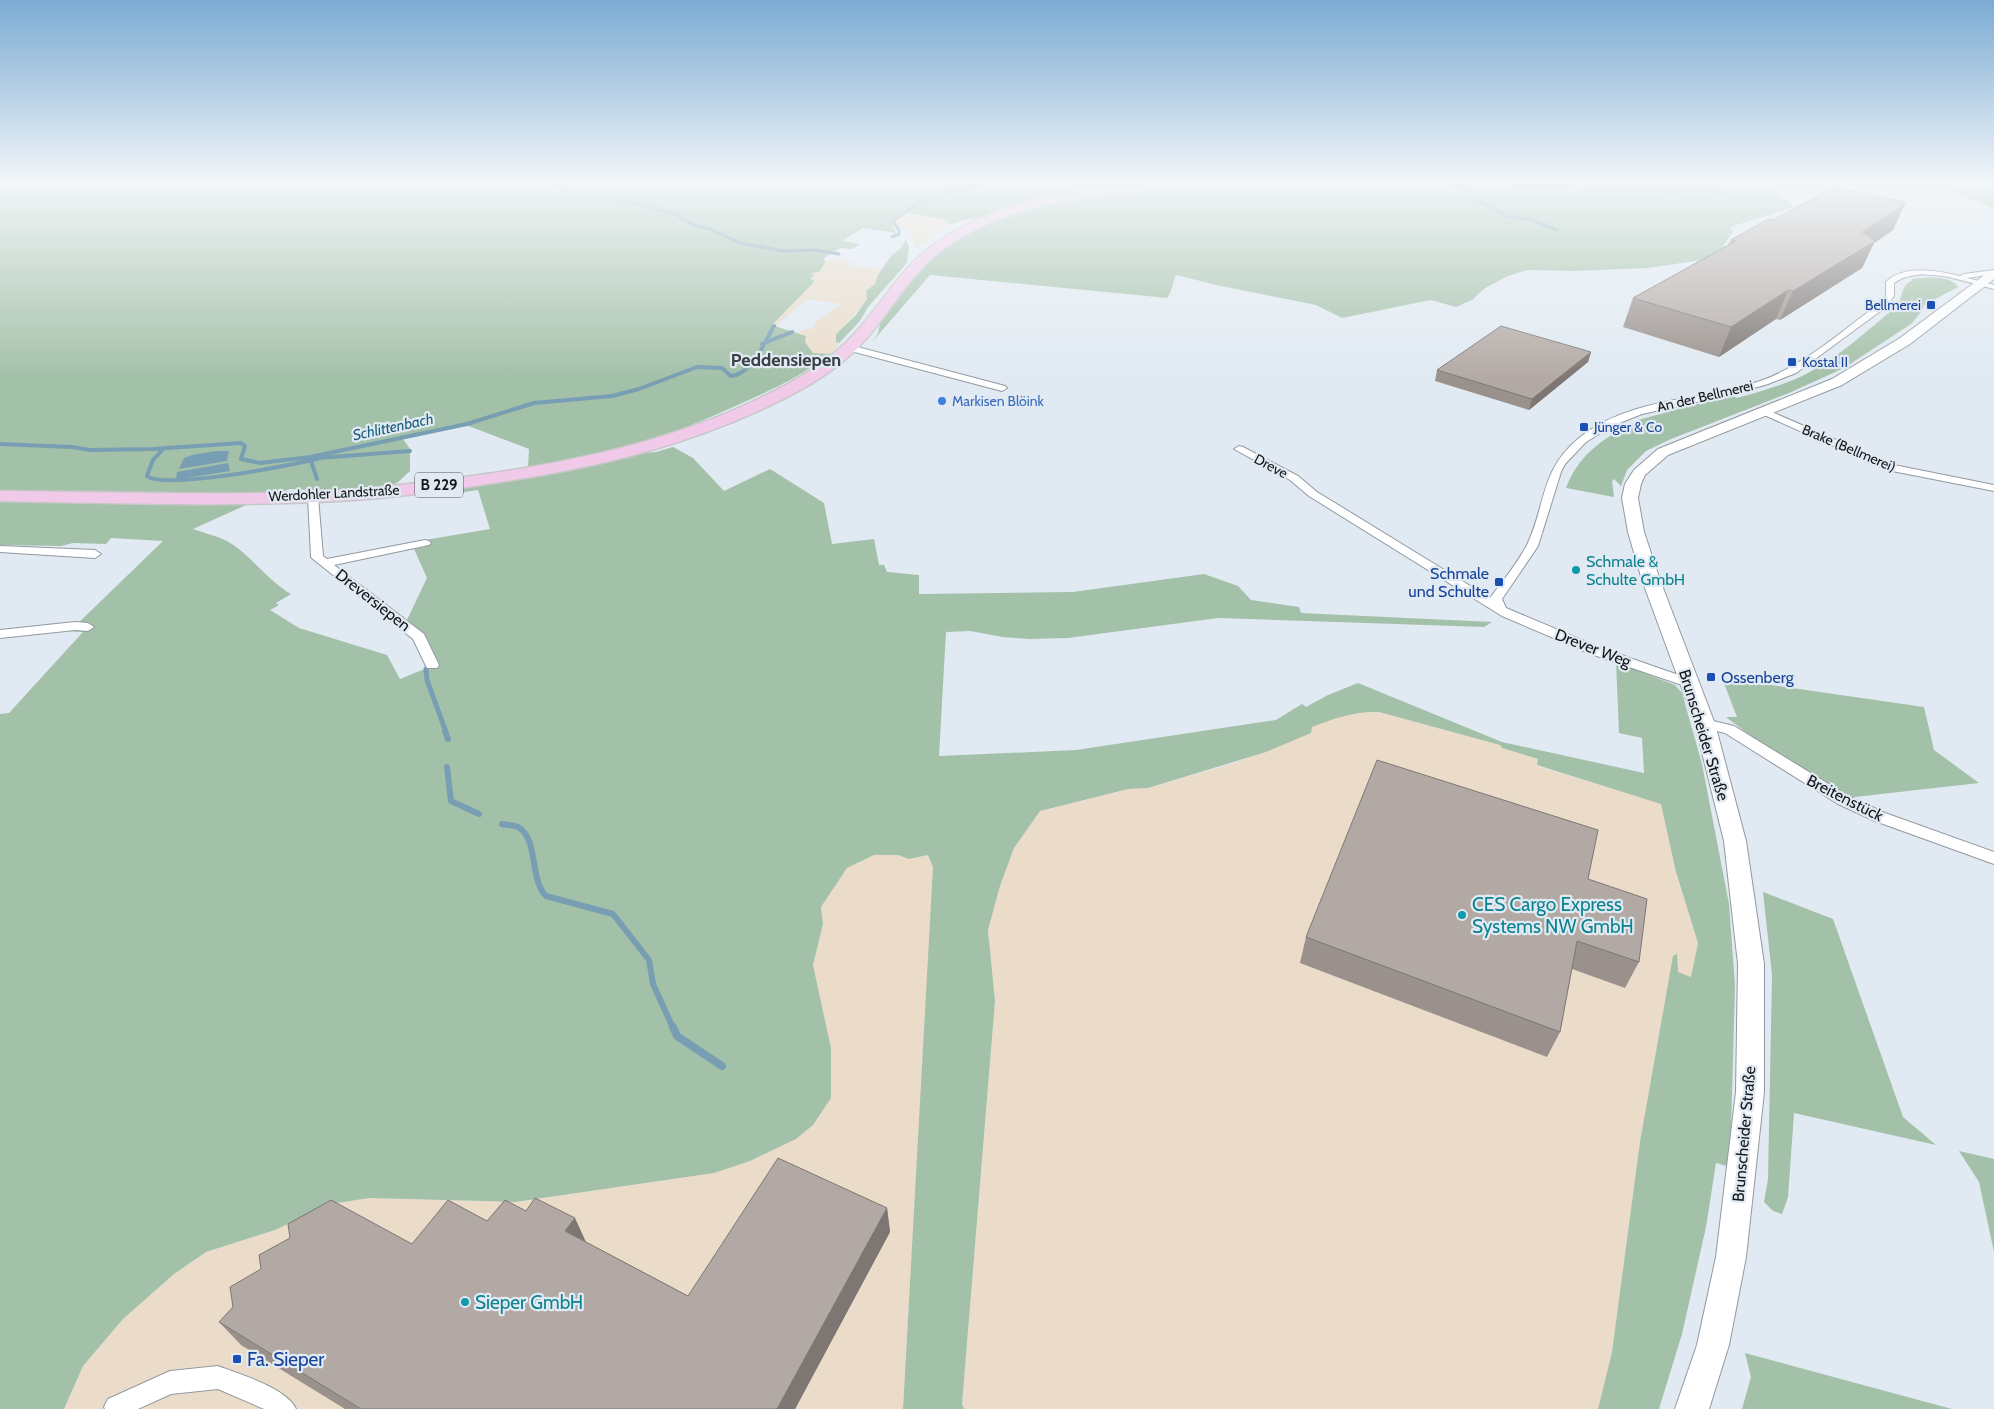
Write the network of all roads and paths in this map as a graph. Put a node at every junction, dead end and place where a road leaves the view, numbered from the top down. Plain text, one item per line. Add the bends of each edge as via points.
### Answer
1 (937, 249) edge
2 (1994, 273) edge
3 (1948, 276) junction
4 (1987, 286) edge
5 (850, 348) junction
6 (1002, 388) dead end
7 (1765, 412) junction
8 (1239, 449) dead end
9 (1994, 488) edge
10 (0, 496) edge
11 (313, 498) junction
12 (425, 544) dead end
13 (0, 549) edge
14 (95, 554) dead end
15 (325, 563) junction
16 (1500, 608) junction
17 (88, 627) dead end
18 (0, 634) edge
19 (432, 665) dead end
20 (1688, 683) junction
21 (1705, 724) junction
22 (1994, 858) edge
23 (116, 1407) dead end
24 (284, 1409) edge
25 (1692, 1409) edge

1 - 5 main road, Werdohler Landstraße / B 229 via 919,264
2 - 3 street, An der Bellmerei
2 - 4 main road, Brunscheider Straße
3 - 4 street, An der Bellmerei
3 - 16 street, An der Bellmerei via 1913,274 1892,280 1890,296 1883,305 1803,365 1782,376 1730,393 1650,409 1595,432 1571,452 1557,471 1532,545 1496,599
4 - 7 main road, Brunscheider Straße via 1836,382
5 - 6 street
5 - 11 main road, Werdohler Landstraße / B 229 via 805,381 734,416 656,446 548,470
7 - 9 street, Brake (Bellmerei) via 1891,468
7 - 20 main road, Brunscheider Straße via 1663,452 1638,472 1630,498 1636,532 1651,580
8 - 16 street, Dreve via 1302,484 1371,531
10 - 11 main road, Werdohler Landstraße / B 229
11 - 15 street, Dreversiepen via 317,557
12 - 15 street, Dreversiepen
13 - 14 street
15 - 19 street, Dreversiepen via 419,637
16 - 20 street, Drever Weg via 1596,651
17 - 18 street
20 - 21 main road, Brunscheider Straße
21 - 22 street, Breitenstück via 1729,729 1843,800 1880,817
21 - 25 main road, Brunscheider Straße via 1735,842 1751,964 1750,1092 1732,1257 1713,1346
23 - 24 street via 170,1383 218,1378 271,1400

